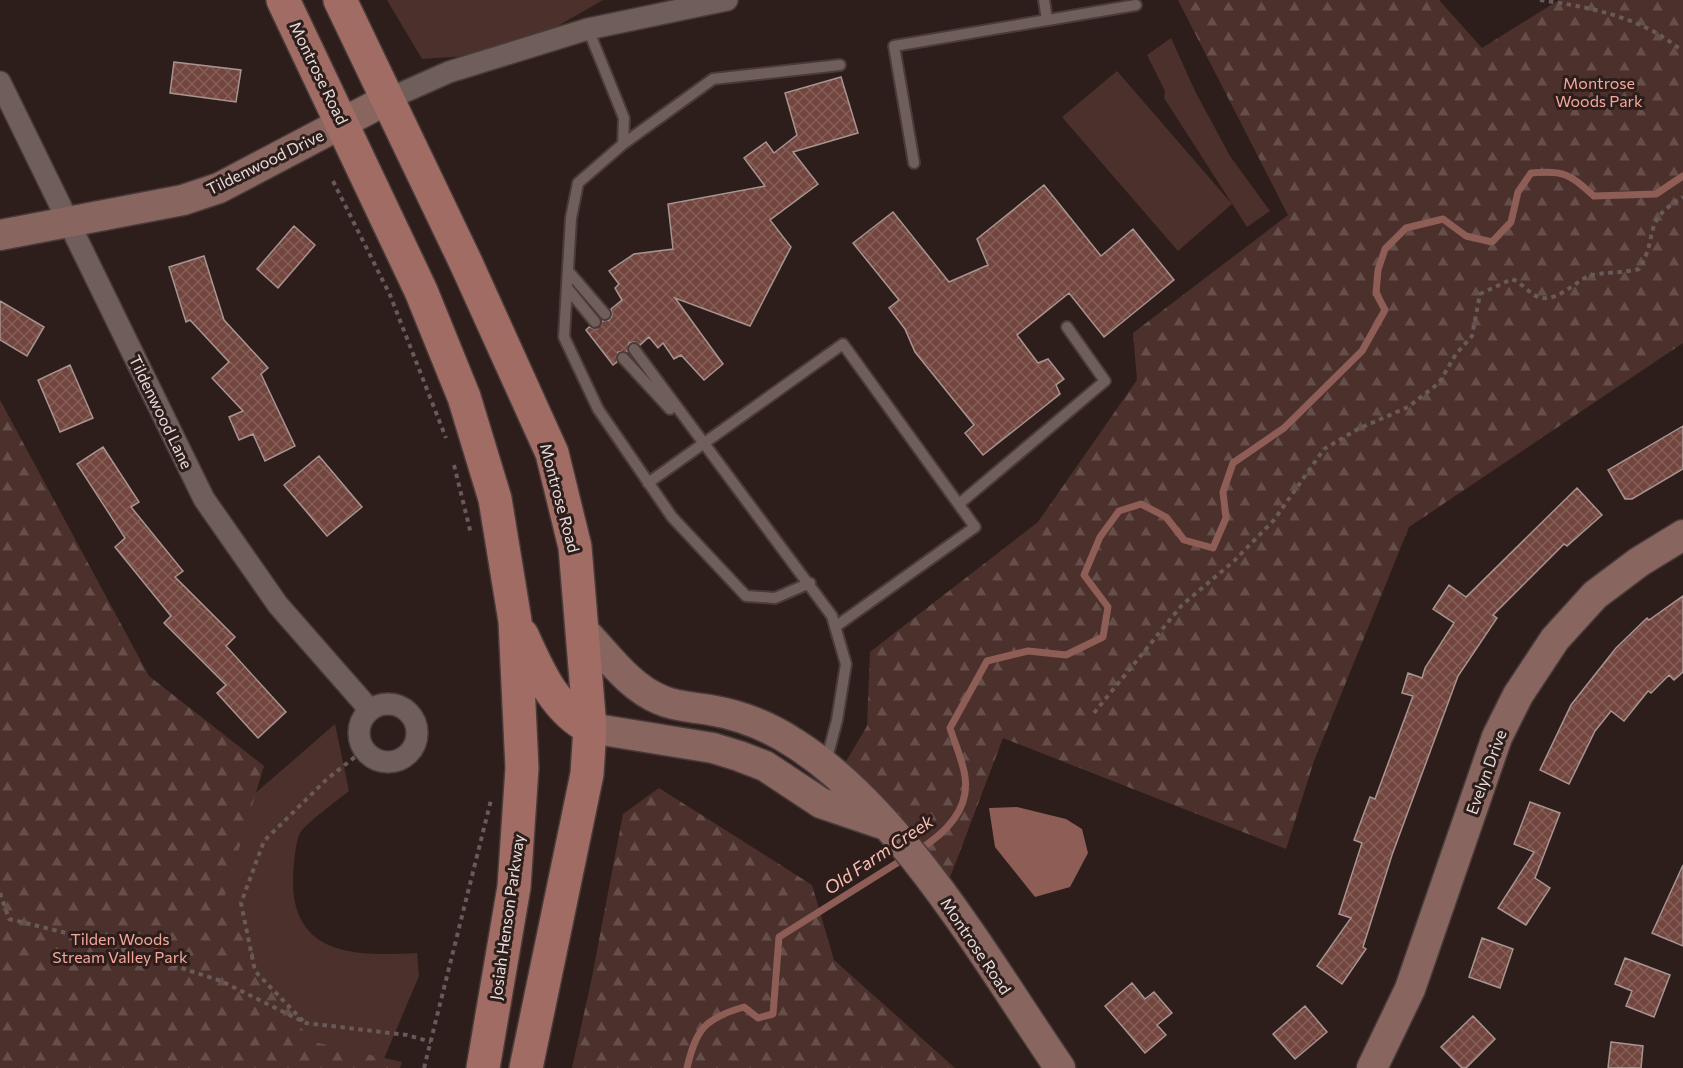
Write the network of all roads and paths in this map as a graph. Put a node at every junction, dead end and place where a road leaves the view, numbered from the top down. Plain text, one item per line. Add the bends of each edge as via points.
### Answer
1 (283, 0) edge
2 (340, 0) edge
3 (727, 0) edge
4 (1044, 0) edge
5 (1540, 0) edge
6 (1136, 5) dead end
7 (1047, 20) junction
8 (588, 29) junction
9 (1682, 51) edge
10 (840, 64) dead end
11 (0, 82) edge
12 (386, 100) junction
13 (343, 123) junction
14 (623, 144) junction
15 (914, 163) dead end
16 (333, 181) dead end
17 (1683, 197) edge
18 (68, 223) junction
19 (0, 235) edge
20 (569, 272) junction
21 (568, 289) junction
22 (605, 314) dead end
23 (595, 322) dead end
24 (1067, 327) dead end
25 (634, 349) dead end
26 (622, 358) dead end
27 (703, 444) junction
28 (450, 447) dead end
29 (452, 458) dead end
30 (648, 483) junction
31 (959, 504) junction
32 (1683, 535) edge
33 (471, 536) dead end
34 (810, 583) junction
35 (515, 621) junction
36 (835, 627) junction
37 (581, 628) junction
38 (370, 710) junction
39 (1094, 713) dead end
40 (590, 728) junction
41 (365, 750) junction
42 (825, 765) junction
43 (492, 794) dead end
44 (889, 826) junction
45 (0, 893) edge
46 (306, 1023) junction
47 (431, 1042) junction
48 (424, 1068) edge
49 (483, 1068) edge
50 (526, 1068) edge
51 (1060, 1068) edge
52 (1372, 1068) edge

1 - 13 main road, Montrose Road
2 - 12 main road, Montrose Road
3 - 8 street, Tildenwood Drive
4 - 7 lane
5 - 9 path via 1610,13 1670,40
6 - 7 lane
7 - 15 lane via 894,46
8 - 12 street, Tildenwood Drive via 449,72
8 - 14 lane via 624,118
10 - 14 lane via 713,79
11 - 18 street, Tildenwood Lane
12 - 13 street, Tildenwood Drive
12 - 37 main road, Montrose Road via 466,263 552,453 575,547
13 - 18 street, Tildenwood Drive via 219,188 183,200
13 - 35 main road, Montrose Road via 464,397 495,499
14 - 20 lane via 578,183 571,218
16 - 28 path via 390,295
17 - 39 path via 1662,209 1640,269 1588,276 1549,298 1536,297 1512,279 1480,294 1472,336 1439,383 1408,407 1324,448 1274,520 1234,561 1182,604
18 - 19 street, Tildenwood Drive
18 - 38 street, Tildenwood Lane via 204,499 278,605
20 - 21 lane
20 - 22 lane
21 - 23 lane
21 - 30 lane via 564,337 598,409
24 - 31 lane via 1105,381
25 - 27 lane
26 - 27 lane
27 - 30 lane
27 - 31 lane via 843,344
27 - 34 lane
29 - 33 path
30 - 34 lane via 672,518 746,596 775,598
31 - 36 lane via 975,527
32 - 52 street, Evelyn Drive via 1595,595 1555,639 1518,694 1497,737 1410,989
34 - 36 lane
35 - 40 main road via 549,689 574,720
35 - 49 main road, Josiah Henson Parkway via 522,730 519,844
36 - 42 lane via 846,664
37 - 40 main road
37 - 42 street, Montrose Road via 646,692 670,704 749,720 795,743
38 - 41 street via 360,727 359,737
38 - 41 street via 399,706 414,720 416,739 406,756 397,760 377,760
40 - 44 street via 713,748 739,756 765,766 821,803
40 - 50 main road via 587,774 573,850
41 - 46 path via 327,779 264,841 242,903 255,971
42 - 44 street, Montrose Road
43 - 47 path
44 - 51 street, Montrose Road via 943,896
45 - 46 path via 9,920 99,941 221,981
46 - 47 path via 407,1035
47 - 48 path

